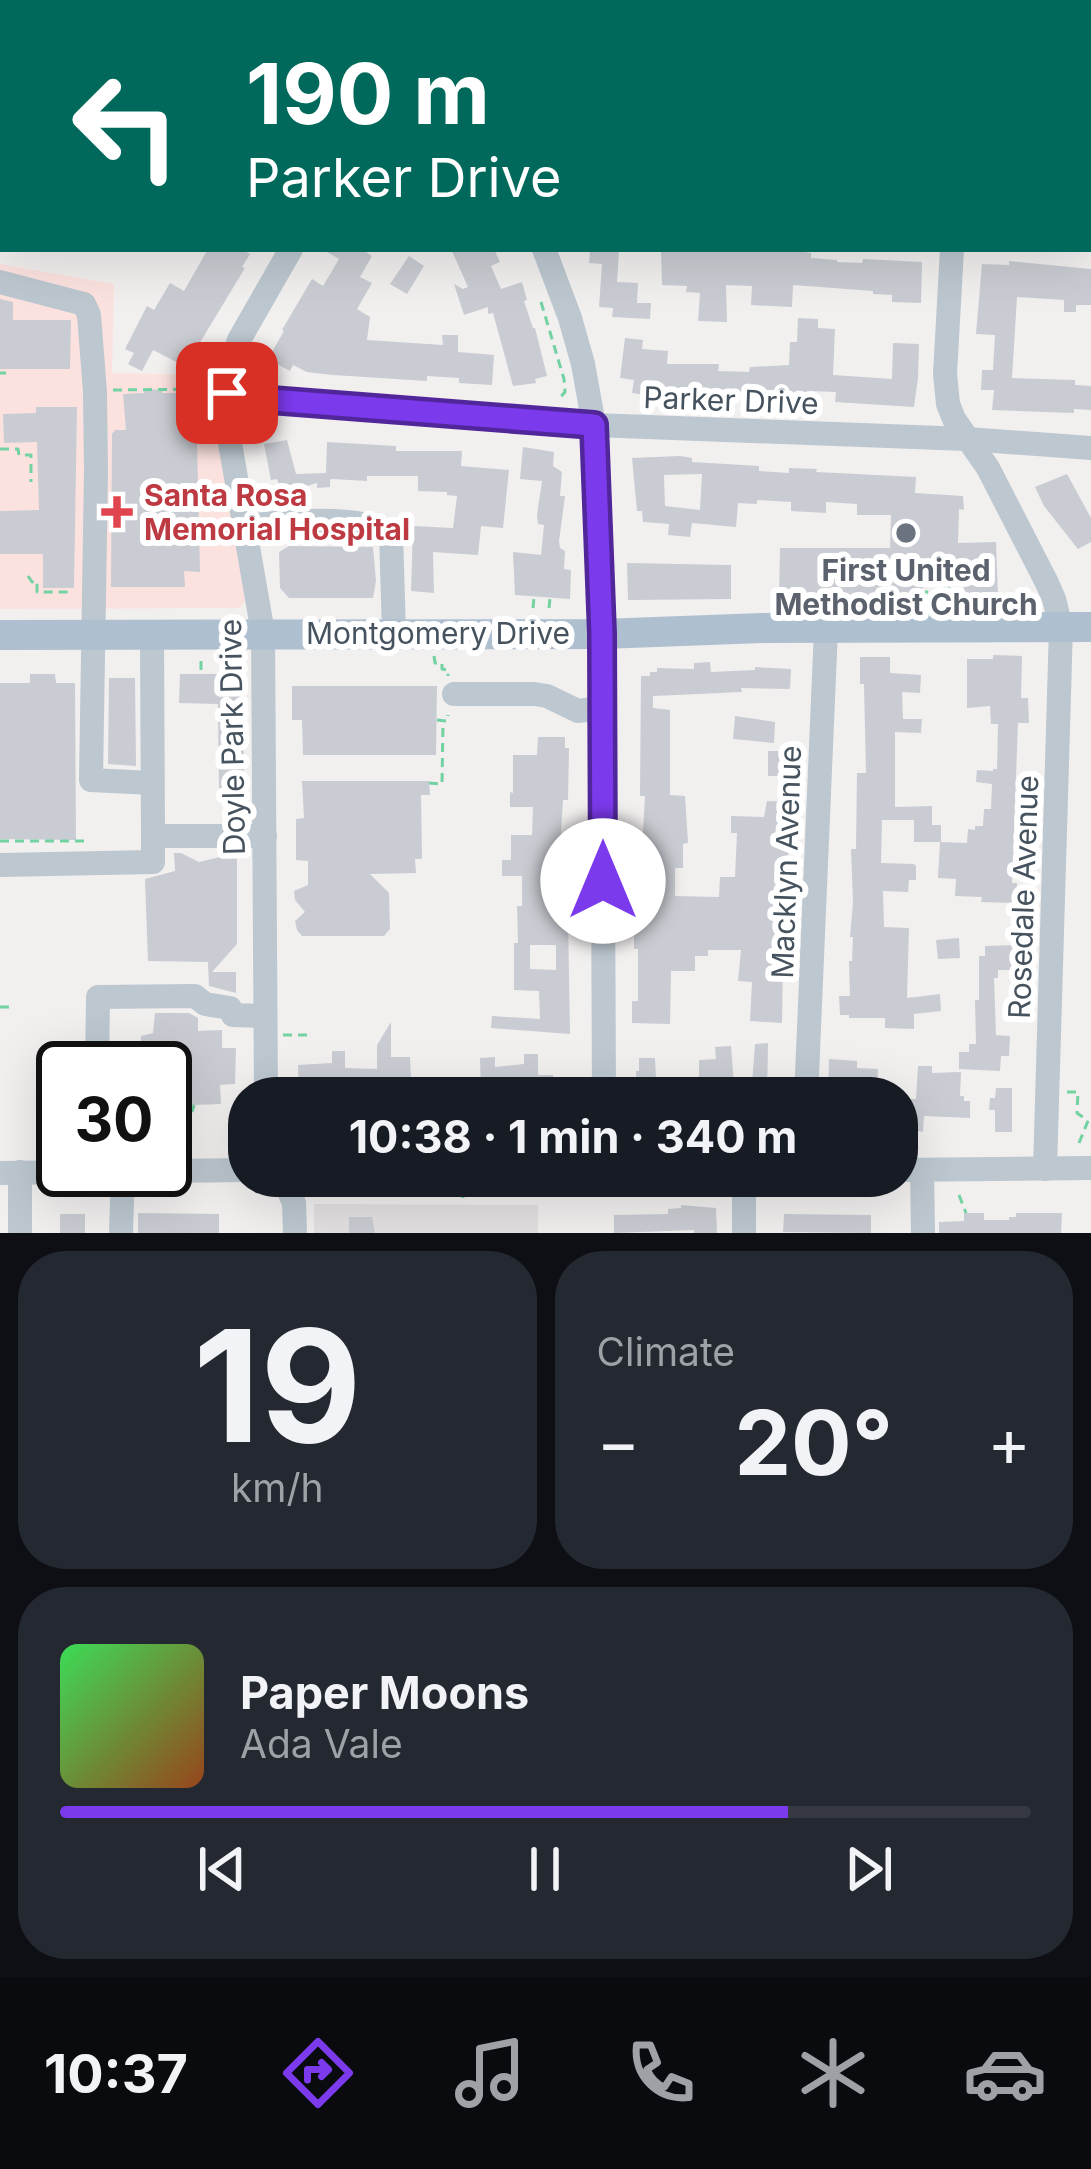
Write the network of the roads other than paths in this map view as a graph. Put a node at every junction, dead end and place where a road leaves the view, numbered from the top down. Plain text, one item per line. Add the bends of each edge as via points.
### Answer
1 (289, 252) edge
2 (545, 252) edge
3 (952, 252) edge
4 (0, 282) edge
5 (217, 391) junction
6 (594, 425) junction
7 (967, 439) junction
8 (1091, 448) edge
9 (245, 526) junction
10 (1076, 627) edge
11 (826, 629) junction
12 (263, 633) junction
13 (394, 633) junction
14 (0, 634) edge
15 (94, 634) junction
16 (152, 634) junction
17 (602, 634) junction
18 (454, 694) dead end
19 (602, 708) junction
20 (152, 783) junction
21 (153, 836) junction
22 (265, 836) junction
23 (0, 865) edge
24 (273, 1025) junction
25 (97, 1041) edge
26 (268, 1077) edge
27 (604, 1077) edge
28 (807, 1077) edge
29 (1091, 1168) edge
30 (1045, 1169) junction
31 (228, 1170) edge
32 (918, 1170) edge
33 (192, 1171) edge
34 (10, 1173) edge
35 (123, 1197) edge
36 (291, 1197) edge
37 (744, 1197) edge
38 (916, 1197) edge
39 (20, 1233) edge
40 (122, 1233) edge
41 (295, 1233) edge
42 (744, 1233) edge
43 (923, 1233) edge

1 - 5 street, Doyle Park Drive
2 - 6 street via 583,364
3 - 7 street via 948,404
4 - 15 street via 84,304 89,315
5 - 6 street, Parker Drive
5 - 9 street, Doyle Park Drive
6 - 7 street, Parker Drive
6 - 17 street
7 - 8 street, Parker Drive
7 - 10 street
9 - 12 street, Doyle Park Drive
9 - 13 street via 312,521 391,533
10 - 11 main road, Montgomery Drive
10 - 30 street, Rosedale Avenue
11 - 17 main road, Montgomery Drive
11 - 28 street, Macklyn Avenue
12 - 13 main road, Montgomery Drive
12 - 16 main road, Montgomery Drive
12 - 22 street, Doyle Park Drive
13 - 17 main road, Montgomery Drive
14 - 15 main road, Montgomery Drive
15 - 16 main road, Montgomery Drive
15 - 20 street via 91,780
16 - 20 street
17 - 19 street
18 - 19 street via 534,694 570,709
19 - 27 street
20 - 21 street
21 - 22 street
21 - 23 street via 153,862
22 - 24 street, Doyle Park Drive
24 - 25 street via 195,997 98,998
24 - 26 street, Doyle Park Drive
29 - 30 street
30 - 32 street
31 - 33 street
34 - 39 street
35 - 40 street
36 - 41 street
37 - 42 street
38 - 43 street

